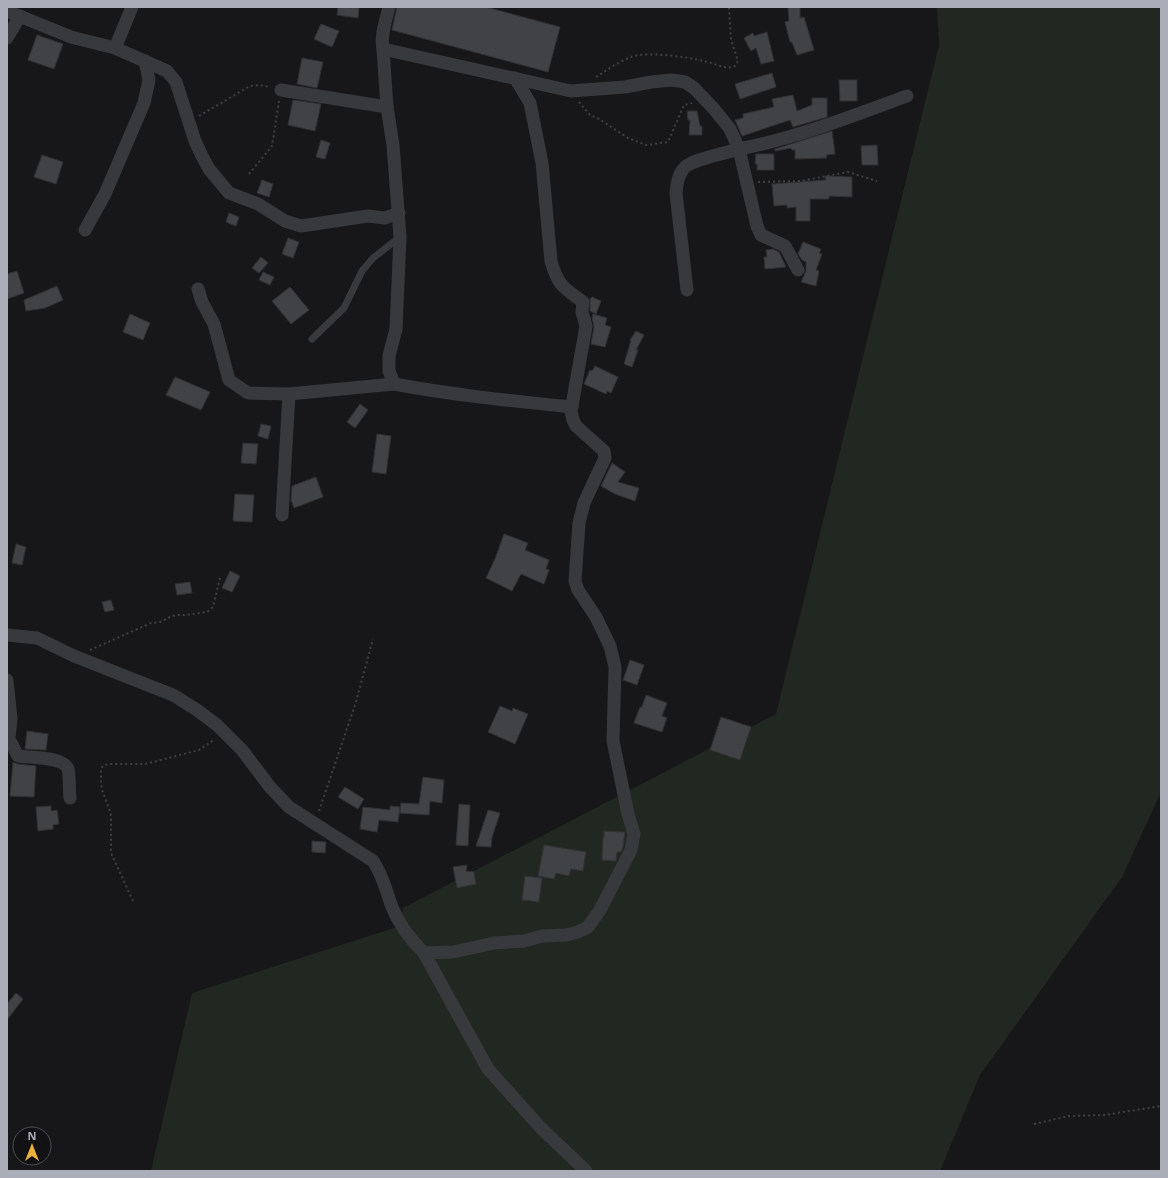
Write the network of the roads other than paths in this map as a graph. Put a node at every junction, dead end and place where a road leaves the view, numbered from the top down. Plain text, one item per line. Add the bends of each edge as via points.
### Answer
1 (132, 7) edge
2 (389, 7) edge
3 (7, 11) edge
4 (20, 16) junction
5 (7, 38) edge
6 (115, 48) junction
7 (383, 49) junction
8 (145, 61) junction
9 (515, 78) junction
10 (276, 89) road end
11 (907, 96) dead end
12 (387, 107) junction
13 (739, 149) junction
14 (399, 213) junction
15 (85, 230) dead end
16 (400, 237) junction
17 (798, 270) dead end
18 (198, 290) dead end
19 (688, 290) dead end
20 (312, 339) dead end
21 (394, 384) junction
22 (289, 394) junction
23 (572, 407) junction
24 (282, 515) dead end
25 (7, 635) edge
26 (7, 680) edge
27 (70, 798) dead end
28 (424, 953) junction
29 (586, 1171) edge

1 - 6 street
2 - 7 street
3 - 4 street
4 - 5 street
4 - 6 street via 71,37
6 - 8 street
7 - 9 street
7 - 12 street
8 - 14 street via 167,71 176,82 195,141 209,169 229,193 258,204 285,221 301,226 368,216 385,218
8 - 15 street via 149,80 144,103 105,194
9 - 13 street via 570,92 625,88 672,80 685,82 714,109 730,129
9 - 23 street via 530,103 542,163 551,261 555,276 561,286 583,302 582,312 586,326
10 - 12 street
11 - 13 street via 799,135
12 - 14 street
13 - 17 street via 756,226 761,235 786,246
13 - 19 street via 695,162 685,167 678,178 676,193
14 - 16 street
16 - 20 lane via 373,258 362,271 344,308
16 - 21 street via 396,329 389,356 389,371
18 - 22 street via 214,324 229,380 248,393
21 - 22 street
21 - 23 street
22 - 24 street
23 - 28 street via 576,426 604,451 605,458 584,503 579,524 575,581 610,646 615,667 613,741 634,834 632,850 600,910 588,926 578,932 494,943 453,952
25 - 28 street via 37,638 74,656 173,695 197,710 242,750 289,807 373,861 379,869 400,926
26 - 27 street via 11,718 9,739 15,753 18,756 62,763 68,769
28 - 29 street via 488,1069 540,1127

